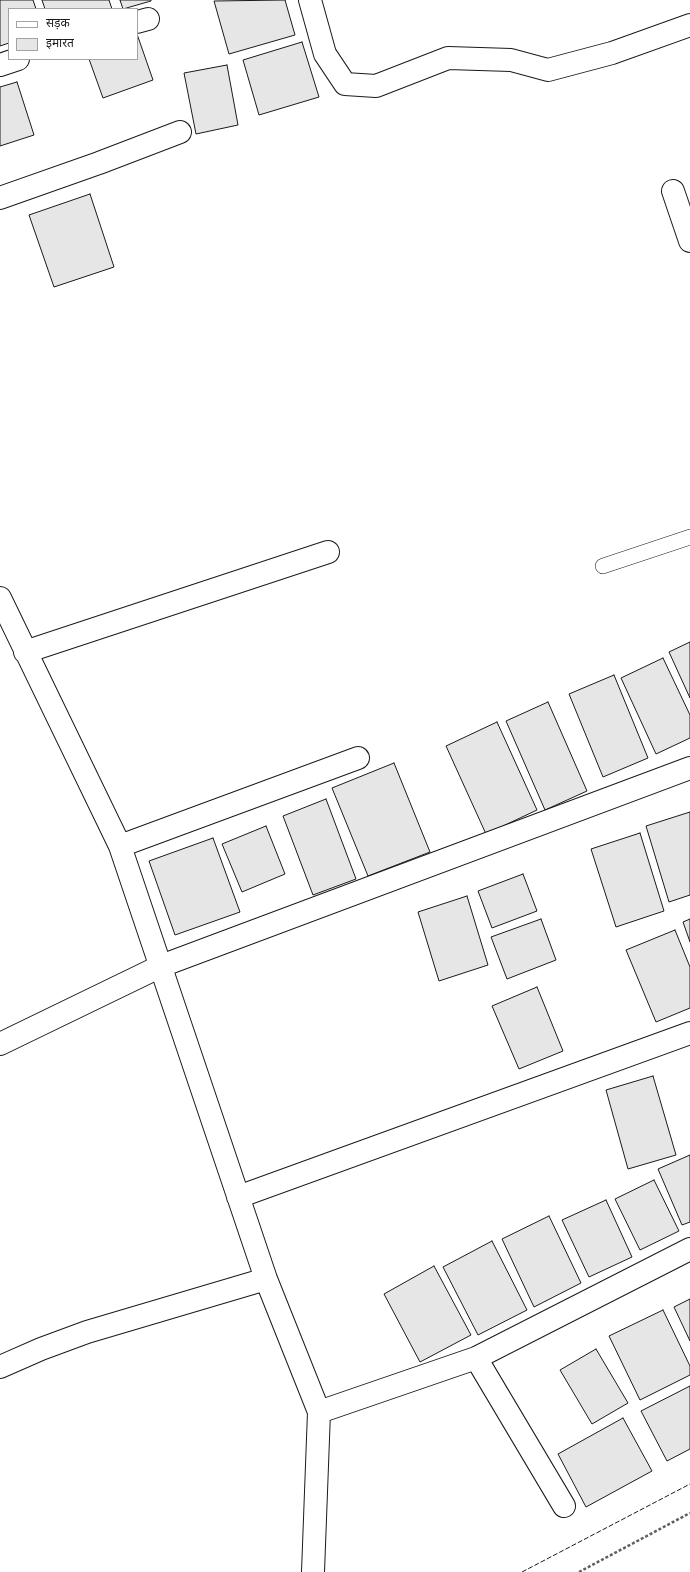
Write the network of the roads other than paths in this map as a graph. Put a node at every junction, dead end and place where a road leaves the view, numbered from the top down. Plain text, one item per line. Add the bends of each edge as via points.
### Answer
1 (310, 0) edge
2 (690, 25) edge
3 (14, 60) edge
4 (0, 64) edge
5 (180, 132) dead end
6 (673, 191) dead end
7 (0, 198) edge
8 (690, 241) edge
9 (690, 537) edge
10 (328, 552) dead end
11 (603, 566) dead end
12 (0, 598) edge
13 (25, 652) junction
14 (358, 758) dead end
15 (690, 768) edge
16 (120, 846) junction
17 (160, 966) junction
18 (690, 1032) edge
19 (0, 1044) edge
20 (238, 1197) junction
21 (690, 1249) edge
22 (266, 1279) junction
23 (476, 1358) junction
24 (0, 1367) edge
25 (319, 1412) junction
26 (564, 1506) dead end
27 (313, 1572) edge

1 - 2 street via 325,54 345,84 376,86 448,58 511,60 548,70 612,53
3 - 4 street
5 - 7 street
6 - 8 street
9 - 11 lane
10 - 13 street
12 - 13 street
13 - 16 street
14 - 16 street
15 - 17 street
16 - 17 street
17 - 19 street
17 - 20 street
18 - 20 street
20 - 22 street
21 - 23 street
22 - 24 street via 87,1332
22 - 25 street
23 - 25 street
23 - 26 street
25 - 27 street

